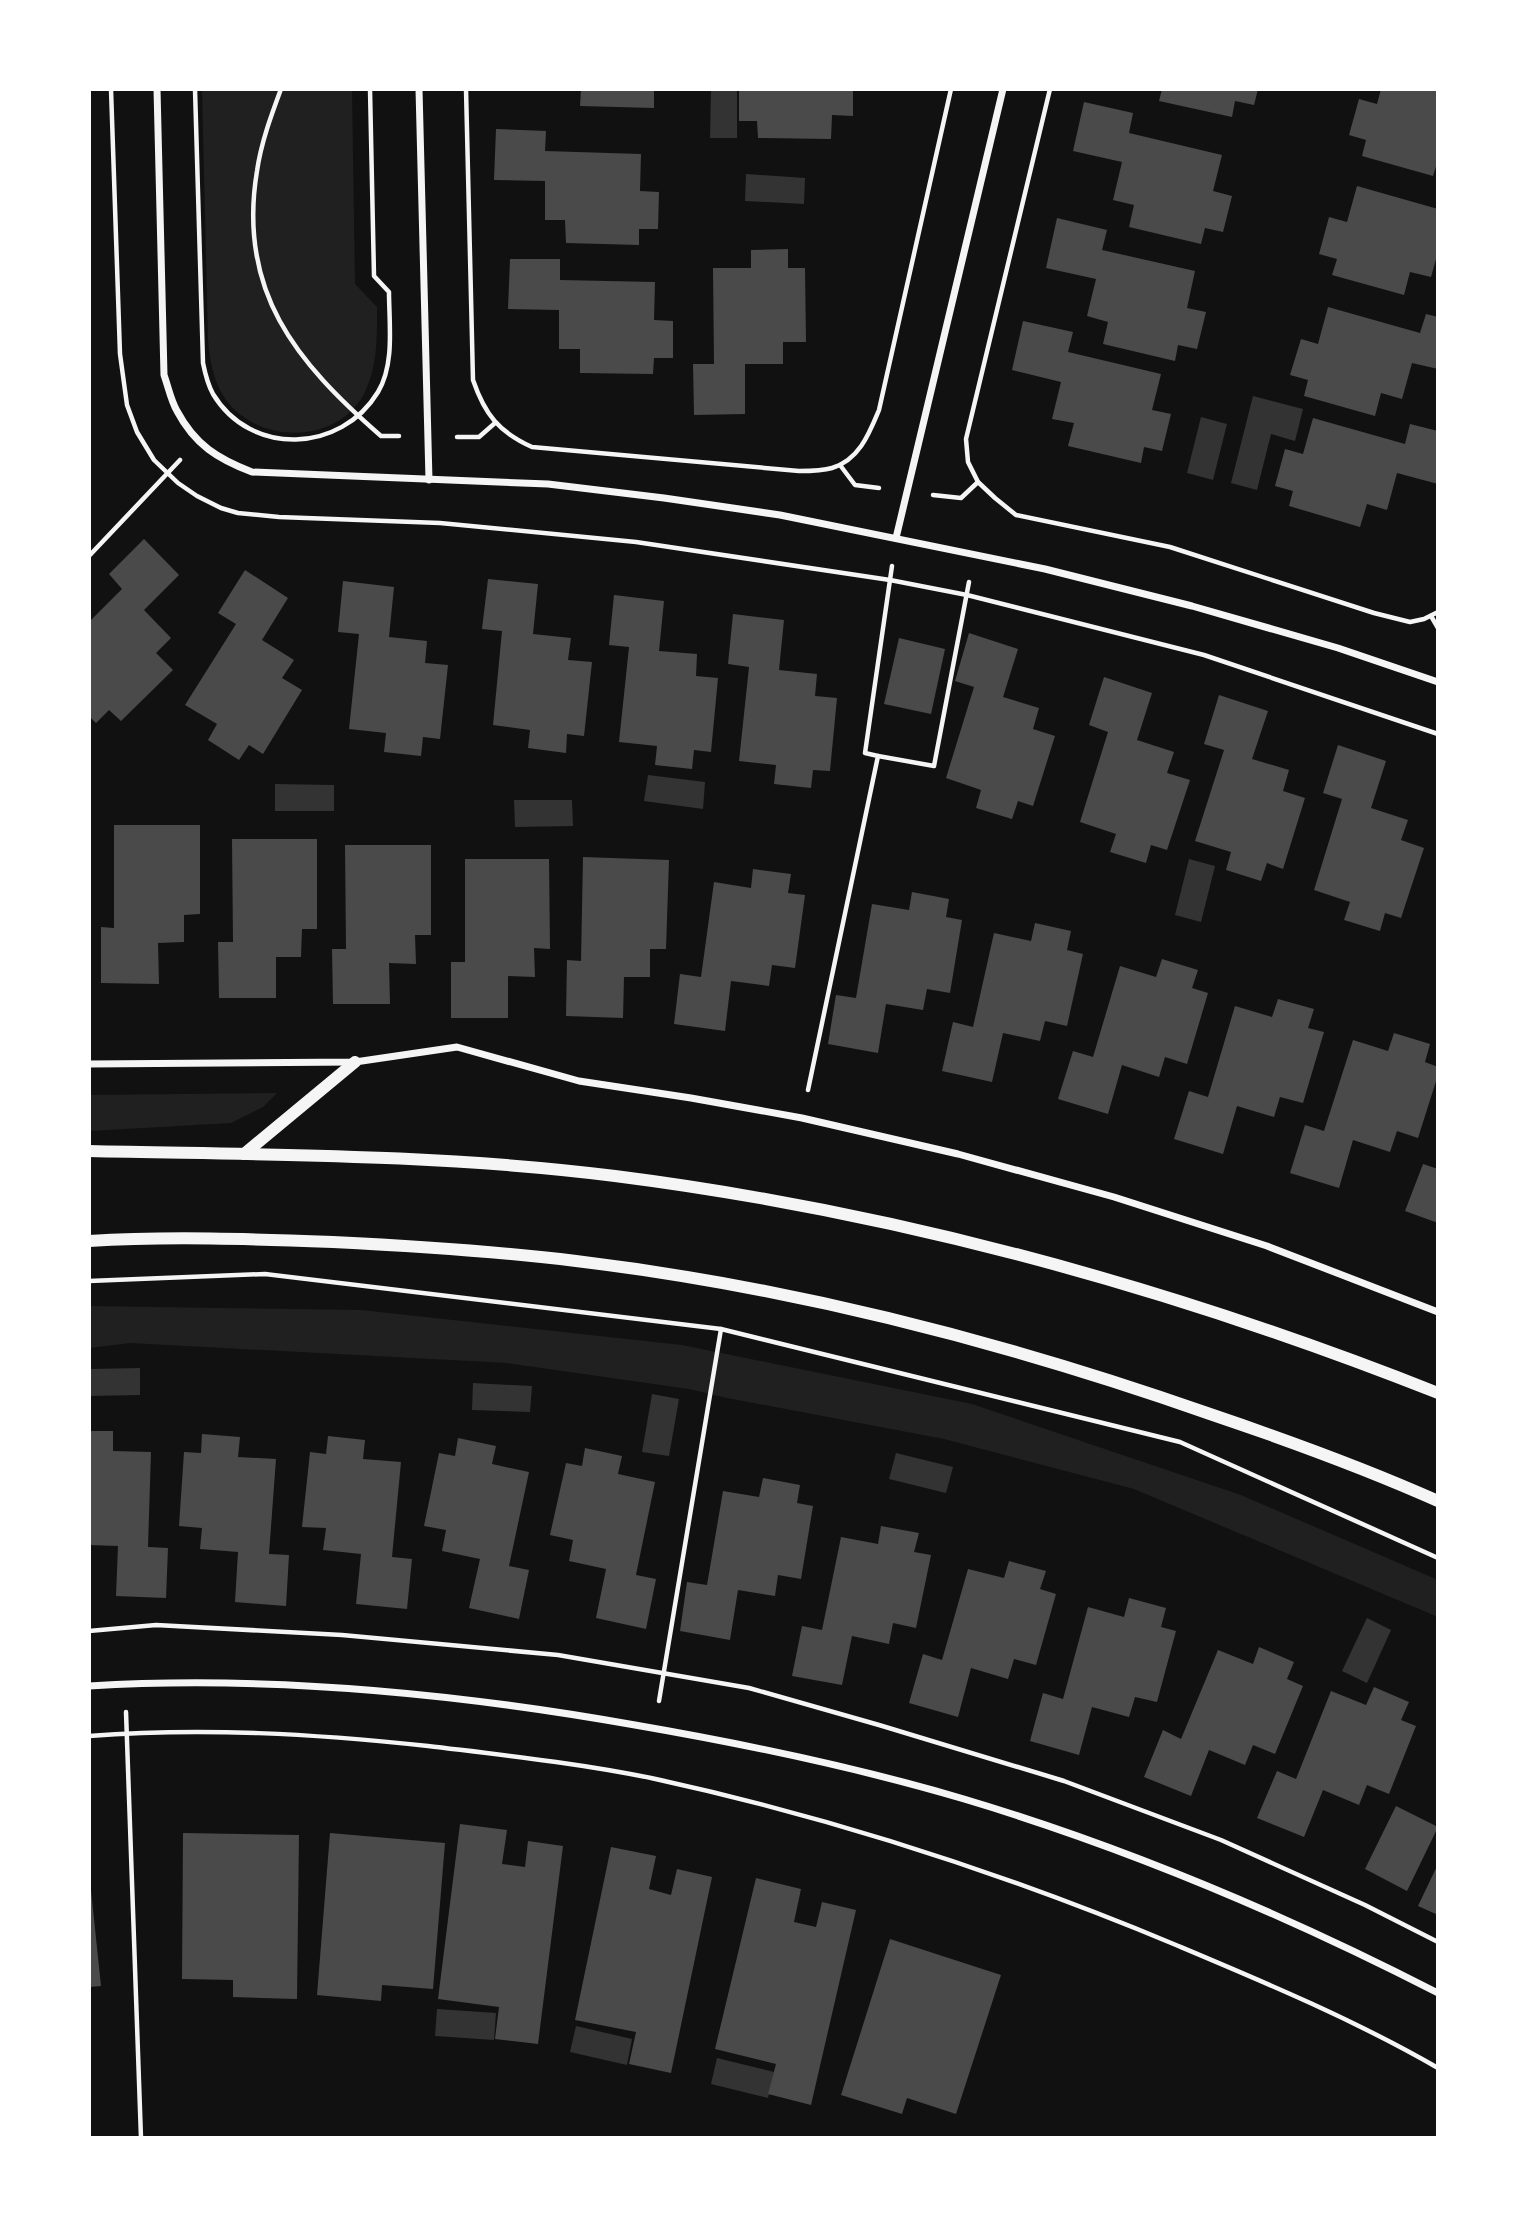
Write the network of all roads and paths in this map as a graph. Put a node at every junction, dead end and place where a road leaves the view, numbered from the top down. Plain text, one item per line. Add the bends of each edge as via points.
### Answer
1 (111, 89) edge
2 (157, 89) edge
3 (195, 89) edge
4 (281, 89) edge
5 (370, 89) edge
6 (419, 89) edge
7 (466, 89) edge
8 (951, 89) edge
9 (1003, 89) edge
10 (1050, 89) edge
11 (358, 416) junction
12 (495, 423) junction
13 (428, 436) junction
14 (198, 441) junction
15 (840, 464) junction
16 (167, 473) junction
17 (429, 480) junction
18 (978, 482) junction
19 (907, 491) junction
20 (896, 538) junction
21 (975, 554) junction
22 (89, 556) edge
23 (890, 580) junction
24 (967, 595) junction
25 (1438, 612) edge
26 (1430, 616) junction
27 (1438, 628) edge
28 (1438, 682) edge
29 (1438, 734) edge
30 (878, 755) junction
31 (355, 1062) junction
32 (89, 1064) edge
33 (802, 1118) junction
34 (89, 1151) edge
35 (244, 1154) junction
36 (89, 1241) edge
37 (89, 1281) edge
38 (1438, 1312) edge
39 (721, 1329) junction
40 (1438, 1393) edge
41 (1438, 1501) edge
42 (1438, 1558) edge
43 (125, 1684) junction
44 (89, 1686) edge
45 (655, 1728) junction
46 (127, 1733) junction
47 (89, 1737) edge
48 (1438, 1993) edge
49 (1438, 2068) edge
50 (141, 2138) edge

1 - 16 path via 120,354 127,405 137,432
2 - 14 street via 164,374 176,410
3 - 11 path via 202,363 213,393 226,411 270,438 320,438
4 - 11 path via 257,171 253,213 257,263 286,334
5 - 11 path via 374,276 389,292 388,367 379,391
6 - 13 street
7 - 12 path via 473,380
8 - 15 path via 878,410 867,437 851,459
9 - 19 street
10 - 18 path via 966,439 968,462
11 - 13 path via 381,436
12 - 13 path via 479,437
12 - 15 path via 511,438 532,447 799,471
13 - 17 street
14 - 16 path
14 - 17 street via 223,461 252,472
15 - 19 path via 855,485
16 - 22 path
16 - 23 path via 197,496 238,513 440,523 636,542
17 - 20 street via 548,484 664,498
18 - 19 path via 961,498
18 - 26 path via 1016,514 1170,547 1410,622
19 - 20 street
20 - 21 street
20 - 23 path
21 - 24 path
21 - 28 street via 1192,606
23 - 24 path
23 - 30 path via 865,753
24 - 29 path via 1204,656
24 - 30 path via 934,766
25 - 26 path
26 - 27 path
30 - 33 path
31 - 32 street
31 - 33 street via 457,1047 579,1081
31 - 35 street
33 - 38 street via 1114,1197 1266,1246
34 - 35 street
35 - 40 street via 485,1163 613,1176 744,1194 924,1230 1227,1315
36 - 41 street via 260,1239 419,1246 576,1261 729,1285 874,1315 1149,1392
37 - 39 path via 265,1274
39 - 42 path via 1180,1442
39 - 45 path
43 - 44 street
43 - 45 street via 342,1687 538,1708
43 - 46 path
45 - 48 street via 861,1772 1064,1831 1262,1908
46 - 47 path
46 - 49 path via 231,1731 343,1737 531,1758 649,1778 801,1813 974,1867 1108,1917 1267,1983
46 - 50 path

